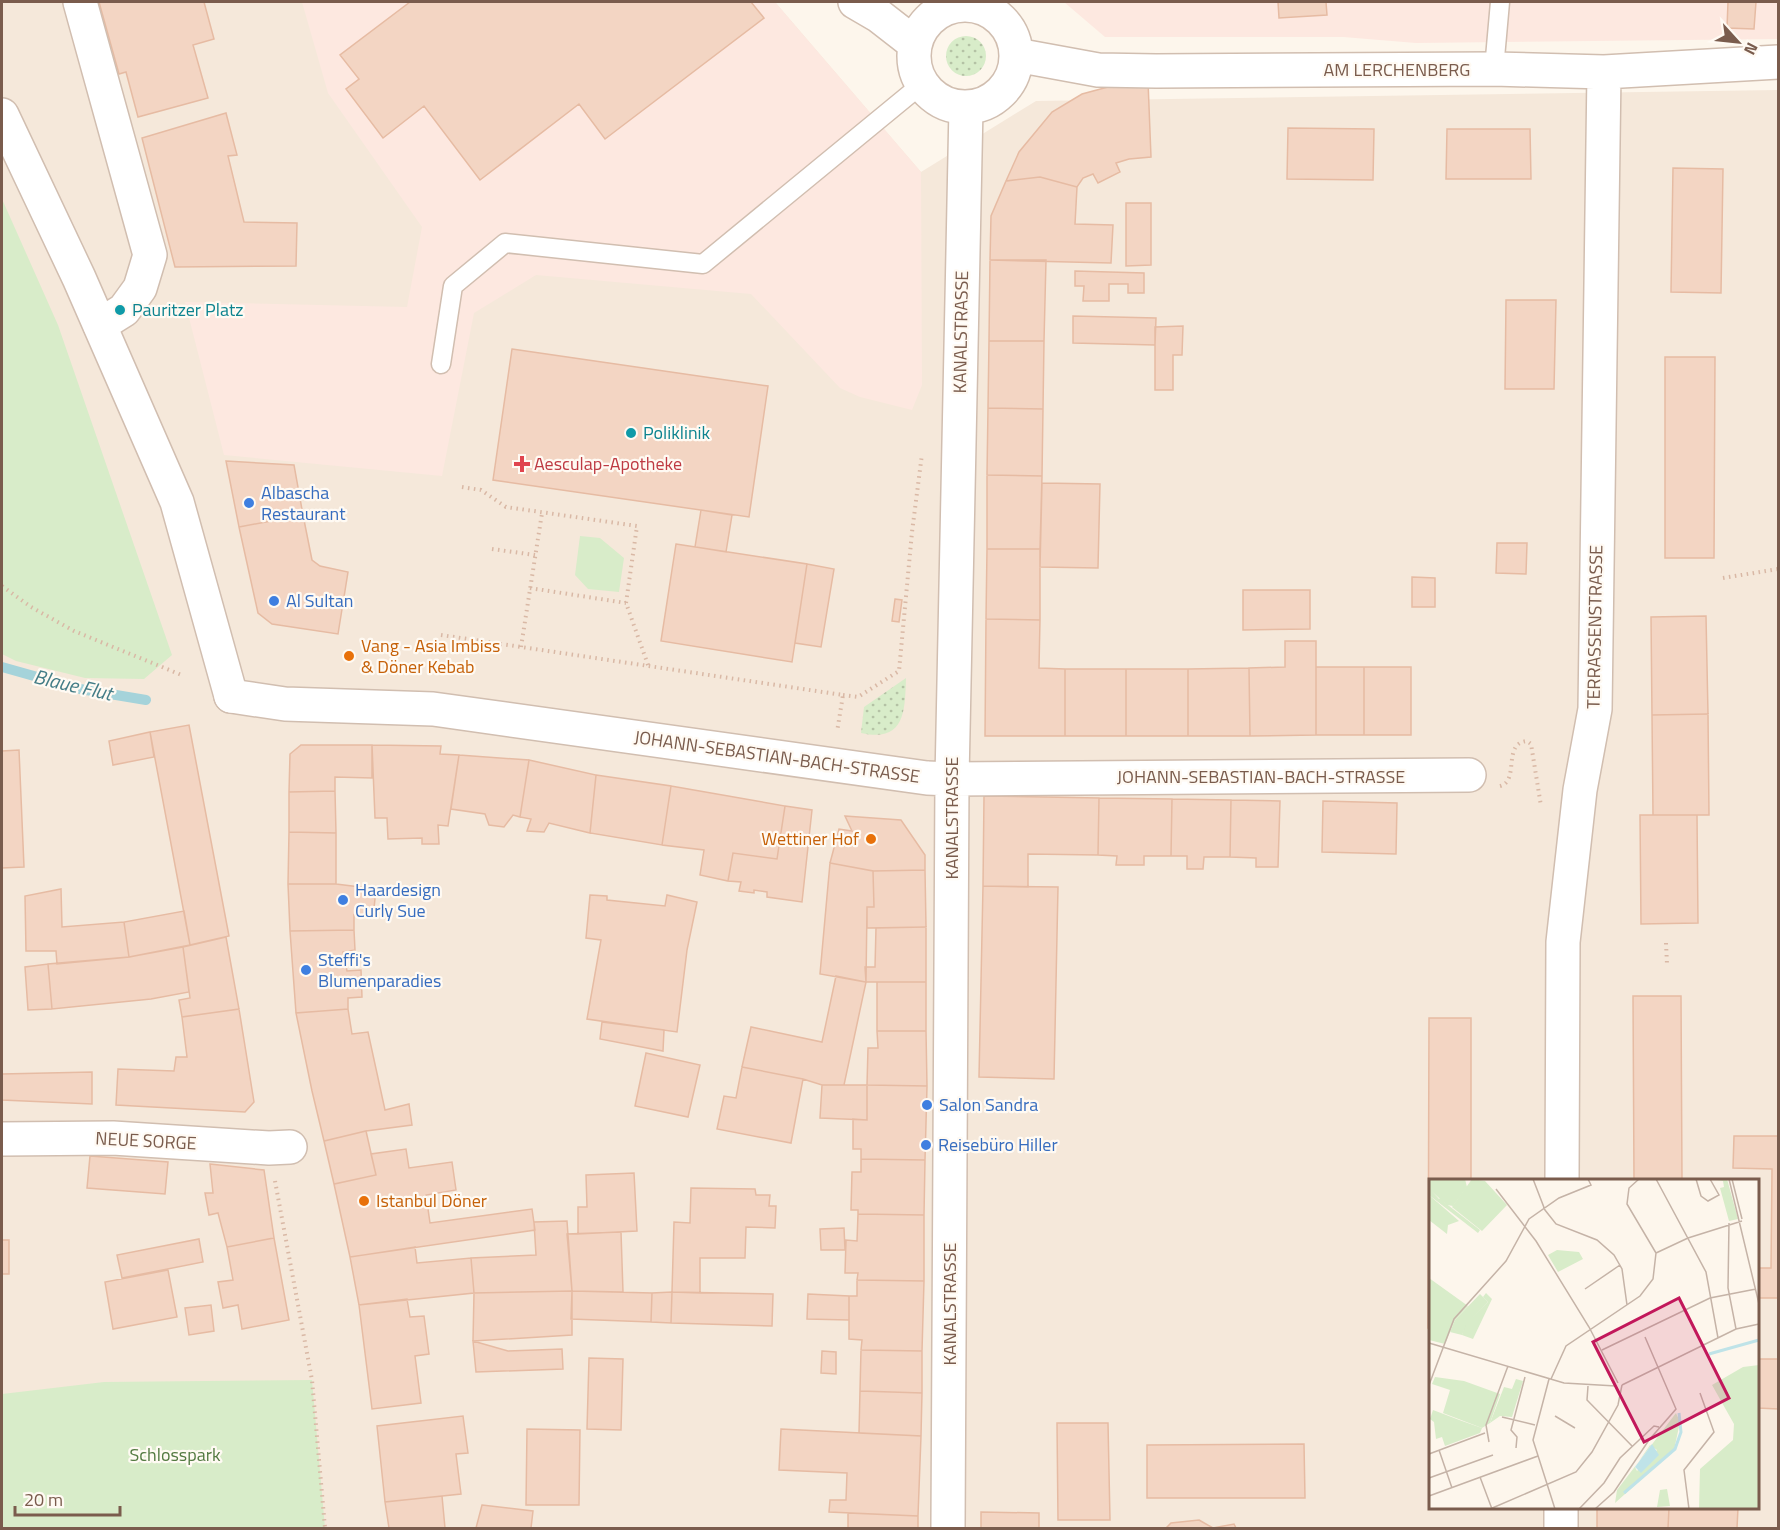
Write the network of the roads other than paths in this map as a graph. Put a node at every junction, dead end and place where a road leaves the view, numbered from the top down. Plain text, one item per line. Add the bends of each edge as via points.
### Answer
1 (80, 2) edge
2 (855, 2) edge
3 (1500, 2) edge
4 (994, 7) edge
5 (915, 44) junction
6 (1016, 55) junction
7 (1779, 63) edge
8 (1494, 69) junction
9 (1604, 72) junction
10 (922, 84) junction
11 (966, 107) junction
12 (2, 115) edge
13 (100, 326) junction
14 (441, 364) dead end
15 (1469, 775) road end
16 (952, 779) junction
17 (2, 1139) edge
18 (280, 1147) road end
19 (1562, 1179) edge
20 (1561, 1509) edge
21 (948, 1528) edge
22 (1561, 1528) edge

1 - 13 street via 150,255 140,288 124,310
2 - 5 street
3 - 8 lane
4 - 5 street via 960,5 945,9 921,29
4 - 6 street via 1012,38
5 - 10 street via 916,71
6 - 8 street, AM LERCHENBERG via 1098,70
6 - 11 street via 1014,71 995,97
7 - 9 street, AM LERCHENBERG
8 - 9 street, AM LERCHENBERG
9 - 19 street, TERRASSENSTRASSE via 1595,709 1580,790 1563,942
10 - 11 street via 948,104
10 - 14 lane via 703,264 505,243 453,286
11 - 16 street, KANALSTRASSE
12 - 13 street
13 - 16 street, JOHANN-SEBASTIAN-BACH-STRASSE via 177,502 231,696 285,704 433,709
15 - 16 street, JOHANN-SEBASTIAN-BACH-STRASSE
16 - 21 street, KANALSTRASSE
17 - 18 street, NEUE SORGE via 113,1138
20 - 22 street

